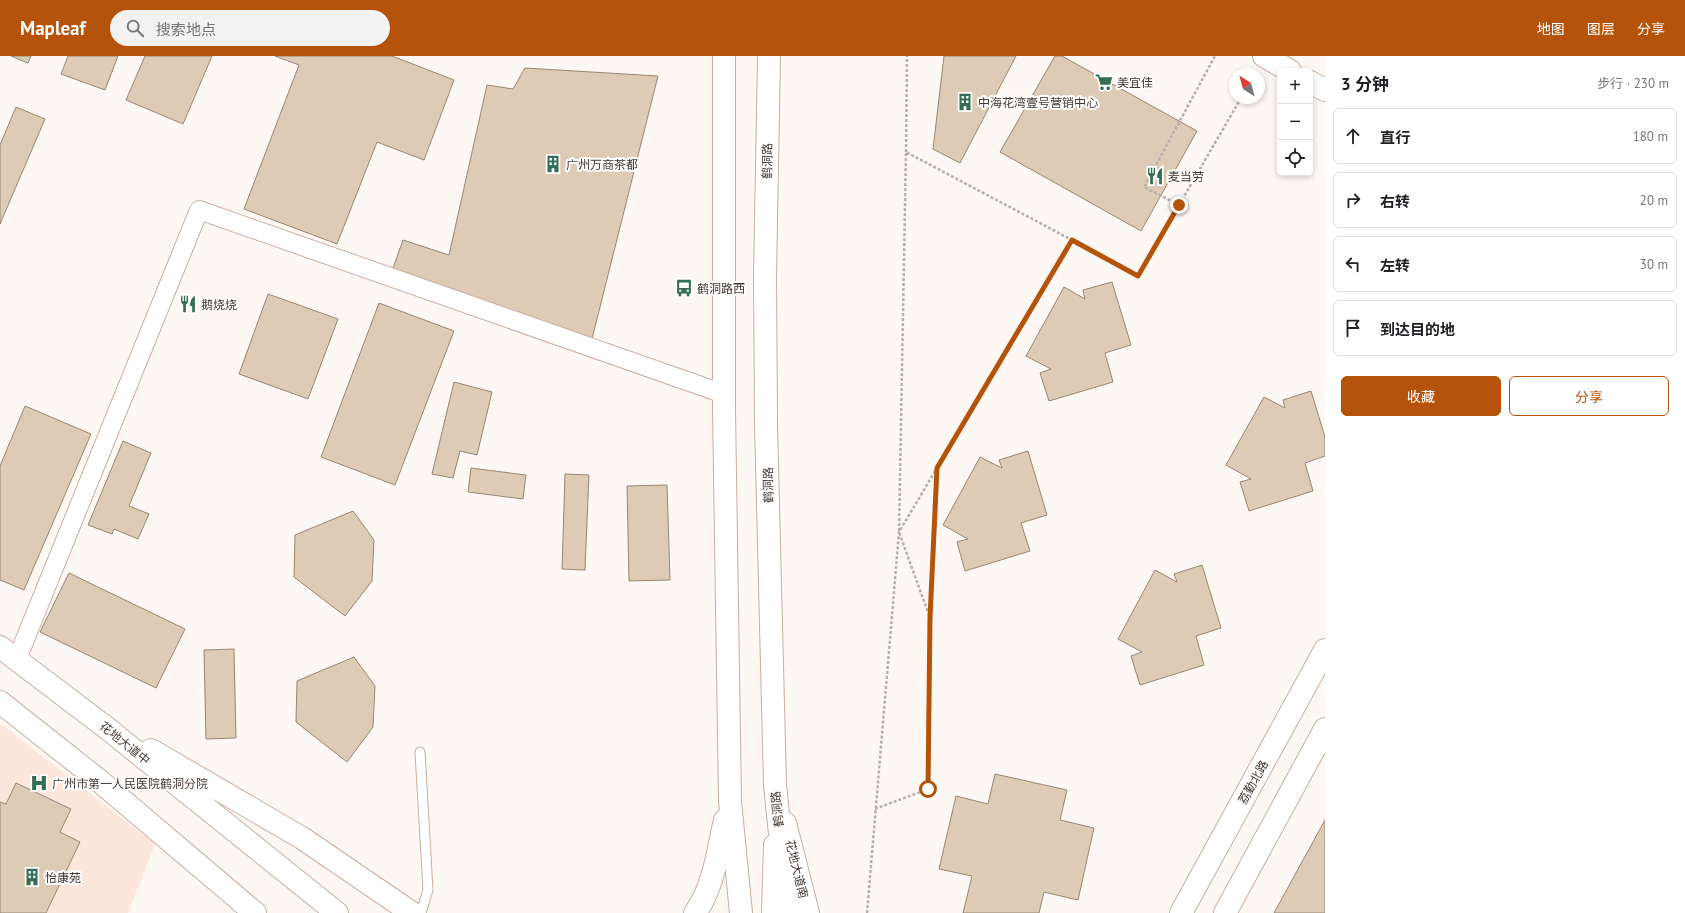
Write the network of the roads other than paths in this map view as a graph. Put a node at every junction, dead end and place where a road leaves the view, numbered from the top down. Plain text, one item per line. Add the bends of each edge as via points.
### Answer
1 (724, 56) edge
2 (769, 56) edge
3 (1264, 56) edge
4 (1285, 68) edge
5 (1313, 84) edge
6 (1325, 90) edge
7 (724, 394) junction
8 (1325, 650) edge
9 (8, 653) edge
10 (0, 702) edge
11 (86, 712) junction
12 (1325, 729) edge
13 (420, 752) dead end
14 (775, 785) junction
15 (730, 801) junction
16 (254, 913) edge
17 (337, 913) edge
18 (412, 913) edge
19 (421, 913) edge
20 (695, 913) edge
21 (741, 913) edge
22 (771, 913) edge
23 (788, 913) edge
24 (808, 913) edge
25 (1181, 913) edge
26 (1225, 913) edge

1 - 7 main road
2 - 14 main road, 鹤洞路 via 766,424
3 - 4 main road
5 - 6 main road
7 - 9 street via 199,210
7 - 15 main road
8 - 25 main road, 荔勤北路
9 - 11 main road, 花地大道中
10 - 16 main road via 96,778
11 - 17 main road, 花地大道中
11 - 18 main road via 302,838
12 - 26 main road
13 - 19 lane via 428,890
14 - 22 street, 花地大道南
14 - 23 main road, 鹤洞路
14 - 24 main road, 花地大道南
15 - 20 main road via 715,866 702,903
15 - 21 main road

